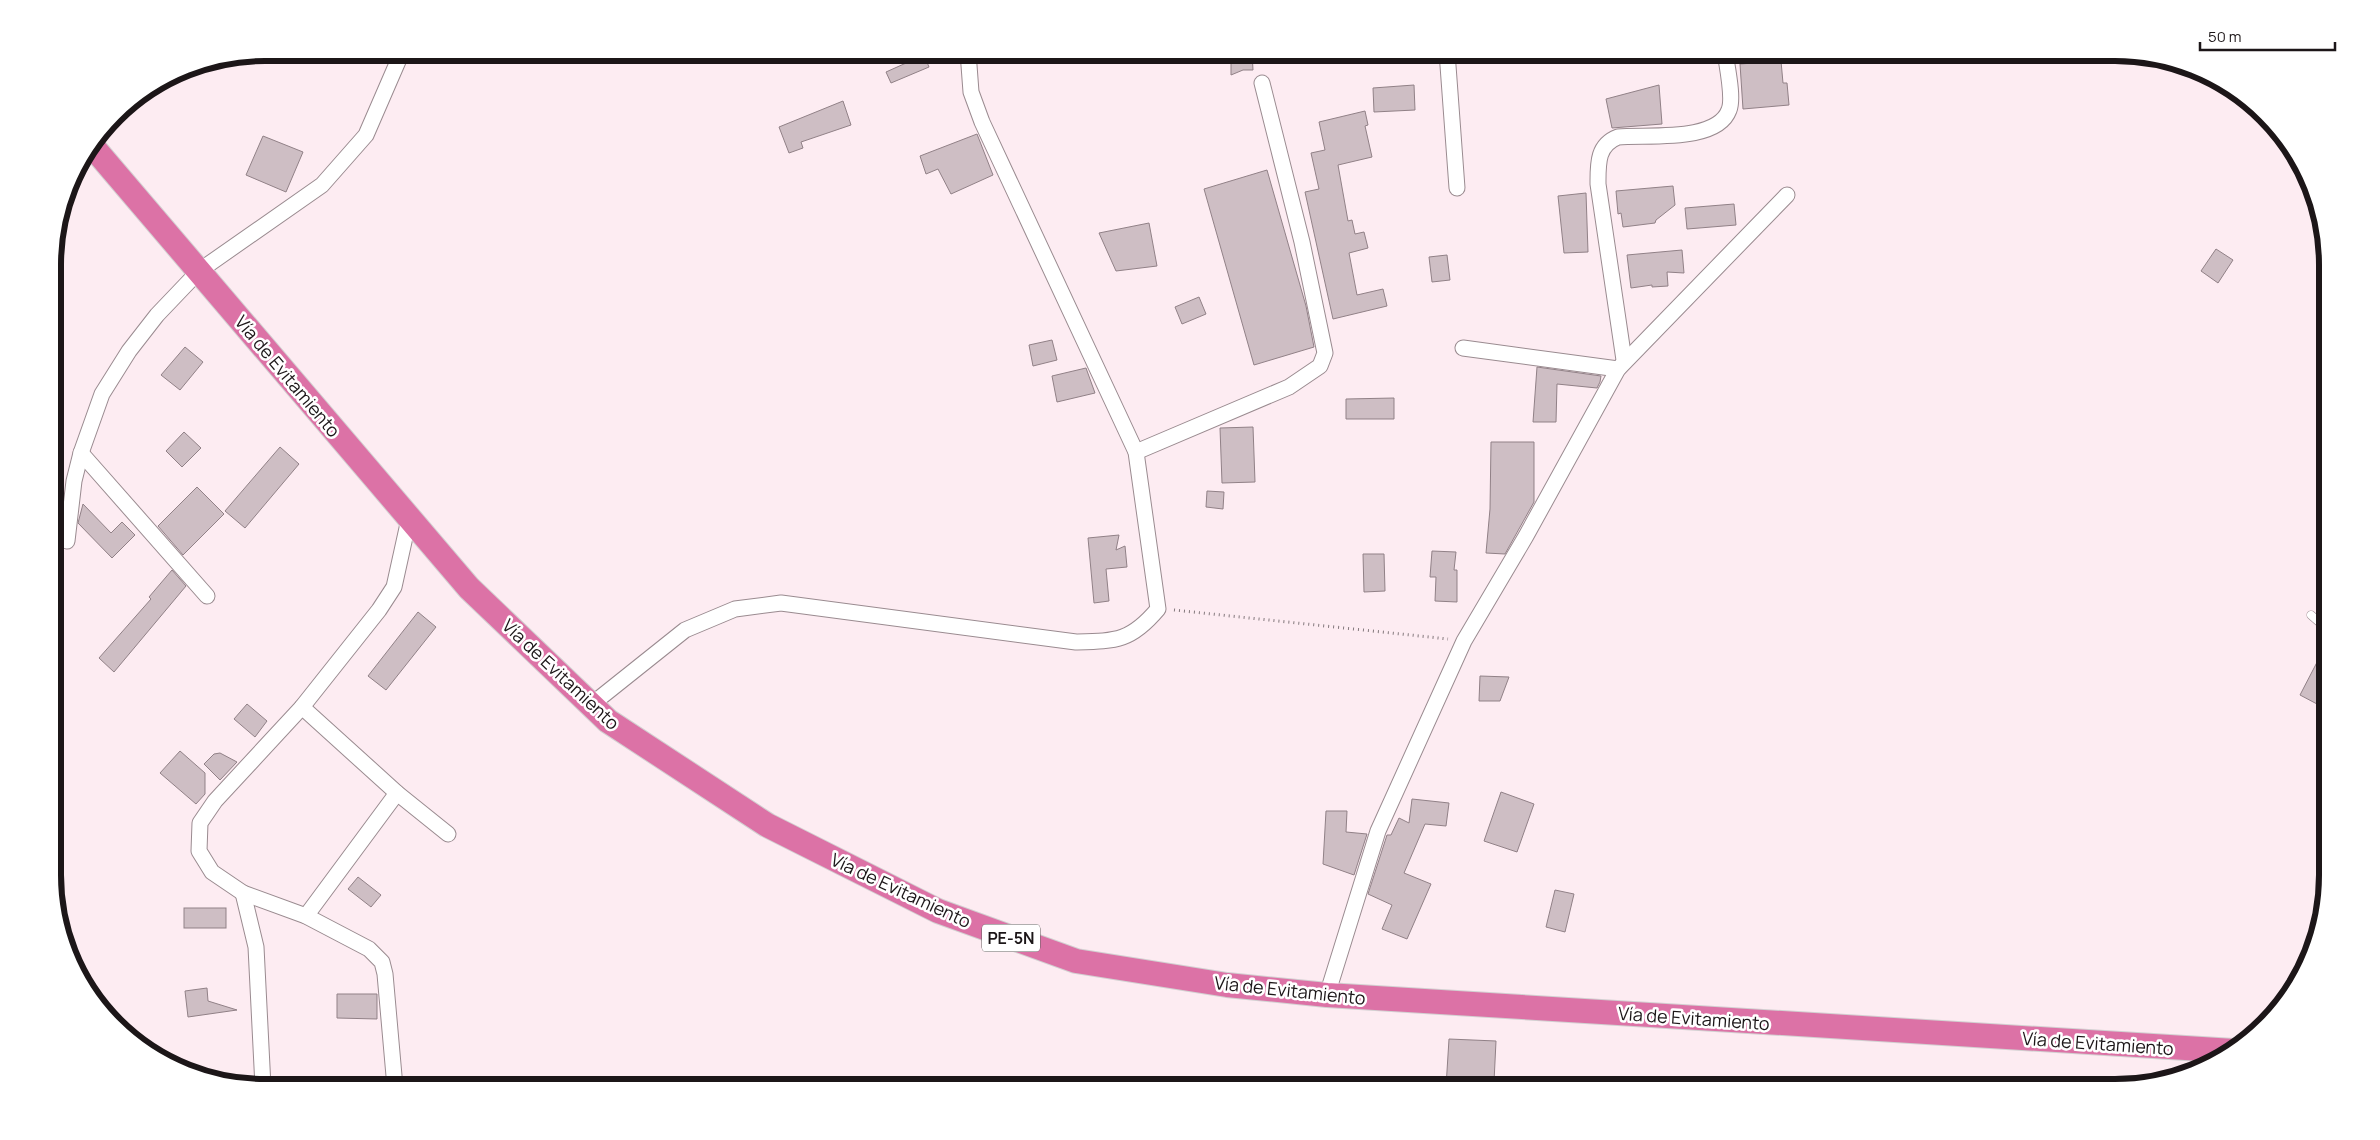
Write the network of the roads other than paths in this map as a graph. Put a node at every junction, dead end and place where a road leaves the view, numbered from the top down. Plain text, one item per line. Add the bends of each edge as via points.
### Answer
1 (398, 61) edge
2 (969, 61) edge
3 (1448, 61) edge
4 (1726, 61) edge
5 (1262, 83) dead end
6 (97, 151) edge
7 (1457, 188) dead end
8 (1787, 195) dead end
9 (199, 271) junction
10 (1463, 348) dead end
11 (1621, 365) junction
12 (1136, 452) junction
13 (81, 453) junction
14 (409, 519) junction
15 (67, 541) dead end
16 (207, 596) dead end
17 (2311, 615) dead end
18 (2319, 622) edge
19 (591, 705) junction
20 (302, 707) junction
21 (397, 793) junction
22 (448, 834) dead end
23 (242, 893) junction
24 (306, 916) junction
25 (1327, 995) junction
26 (2219, 1050) edge
27 (263, 1079) edge
28 (393, 1079) edge

1 - 9 street via 366,134 322,185
2 - 12 street via 971,92 982,122
3 - 7 street
4 - 11 street via 1729,110 1720,123 1693,134 1618,137 1608,141 1601,150 1598,184
5 - 12 street via 1302,242 1324,353 1320,366 1289,386
6 - 9 highway, Vía de Evitamiento / PE-5N
8 - 11 street
9 - 13 street via 157,315 129,351 102,394
9 - 14 highway, Vía de Evitamiento / PE-5N
10 - 11 street
11 - 25 street via 1464,641 1378,831
12 - 19 street via 1158,609 1143,628 1123,638 1076,642 781,604 735,609 685,630
13 - 15 street
13 - 16 street
14 - 19 highway, Vía de Evitamiento / PE-5N via 469,588
14 - 20 street via 394,587
17 - 18 lane
19 - 25 highway, Vía de Evitamiento / PE-5N via 608,721 767,826 938,911 1076,961 1226,984
20 - 21 street
20 - 23 street via 215,801 200,823 199,852 212,872
21 - 22 street
21 - 24 street
23 - 24 street
23 - 27 street via 257,955
24 - 28 street via 369,948 382,962
25 - 26 highway, Vía de Evitamiento / PE-5N

